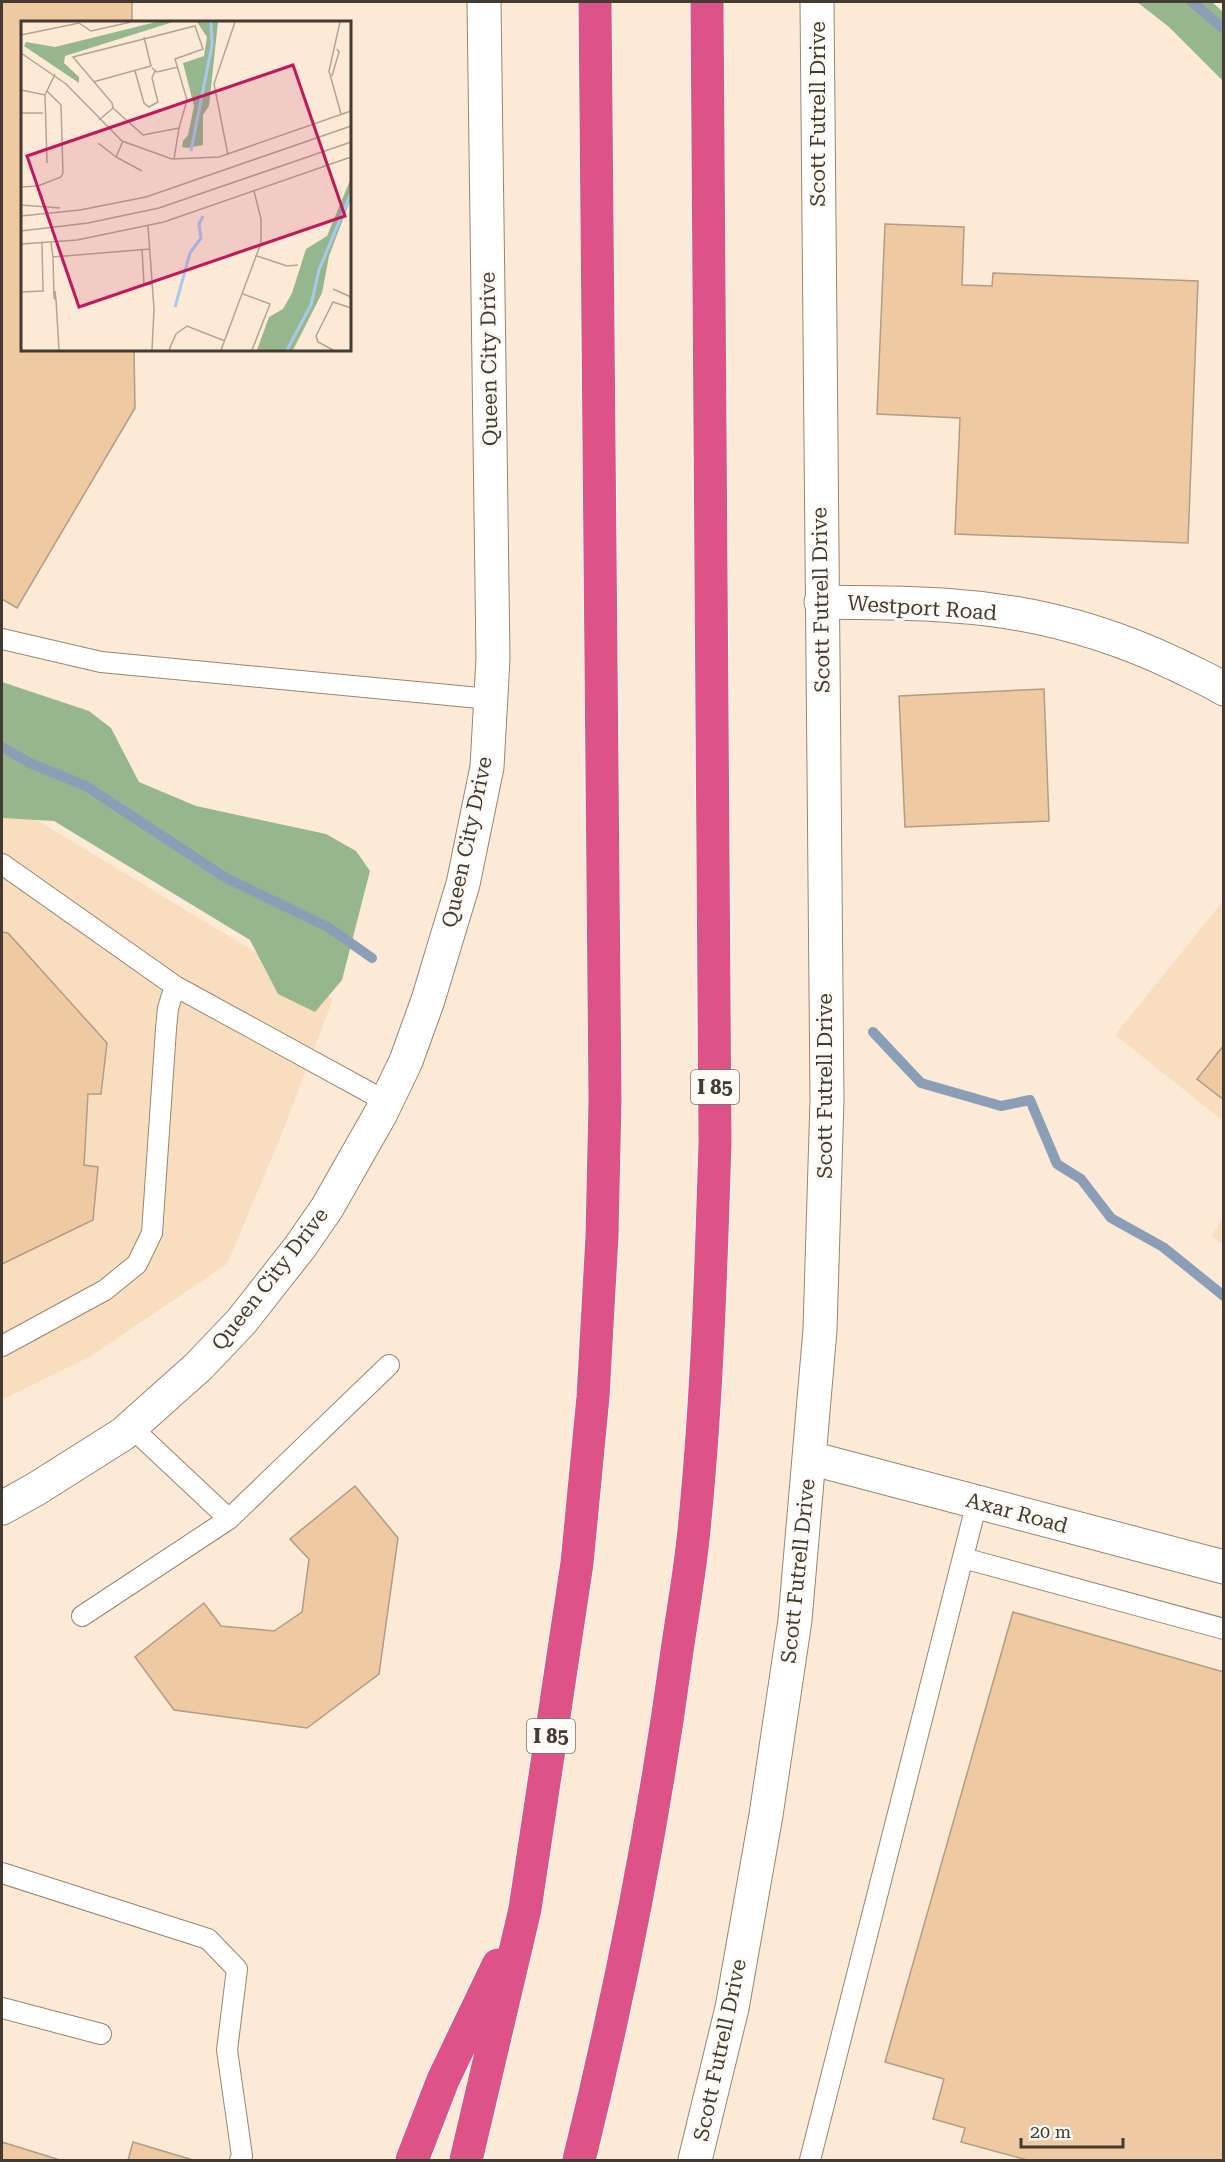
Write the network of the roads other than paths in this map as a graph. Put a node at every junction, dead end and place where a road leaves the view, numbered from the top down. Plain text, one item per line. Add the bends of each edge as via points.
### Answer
1 (484, 2) edge
2 (596, 2) edge
3 (707, 2) edge
4 (817, 2) edge
5 (821, 602) junction
6 (2, 639) edge
7 (1224, 689) edge
8 (490, 699) junction
9 (2, 864) edge
10 (175, 986) junction
11 (387, 1102) junction
12 (2, 1346) edge
13 (389, 1365) dead end
14 (131, 1427) junction
15 (810, 1458) junction
16 (977, 1502) junction
17 (2, 1508) edge
18 (229, 1519) junction
19 (963, 1558) junction
20 (1224, 1567) edge
21 (82, 1616) dead end
22 (1224, 1629) edge
23 (2, 1873) edge
24 (525, 1909) junction
25 (2, 2008) edge
26 (101, 2034) dead end
27 (240, 2160) edge
28 (412, 2160) edge
29 (466, 2160) edge
30 (579, 2160) edge
31 (695, 2160) edge
32 (810, 2160) edge

1 - 8 street, Queen City Drive via 493,659
2 - 24 highway, I 85 via 605,1100 602,1236 593,1397 577,1563
3 - 30 highway, I 85 via 715,1142 709,1330 694,1531 666,1729 641,1883
4 - 5 street, Scott Futrell Drive
5 - 7 street, Westport Road via 955,606 1082,627 1140,647
5 - 15 street, Scott Futrell Drive via 827,1100 820,1330
6 - 8 lane via 101,663
8 - 11 street, Queen City Drive via 487,767 463,884 428,1000
9 - 10 lane
10 - 11 lane
10 - 12 lane via 166,1029 152,1233 137,1264 105,1290
11 - 14 street, Queen City Drive via 327,1208 249,1312 198,1367
13 - 18 lane
14 - 17 street, Queen City Drive
14 - 18 lane
15 - 16 street, Axar Road
15 - 31 street, Scott Futrell Drive via 795,1620 766,1815 732,2008
16 - 19 lane
16 - 20 street, Axar Road
18 - 21 lane
19 - 22 lane
19 - 32 lane
23 - 27 lane via 208,1939 237,1969 227,2050
24 - 28 highway via 442,2080
24 - 29 highway, I 85
25 - 26 lane

